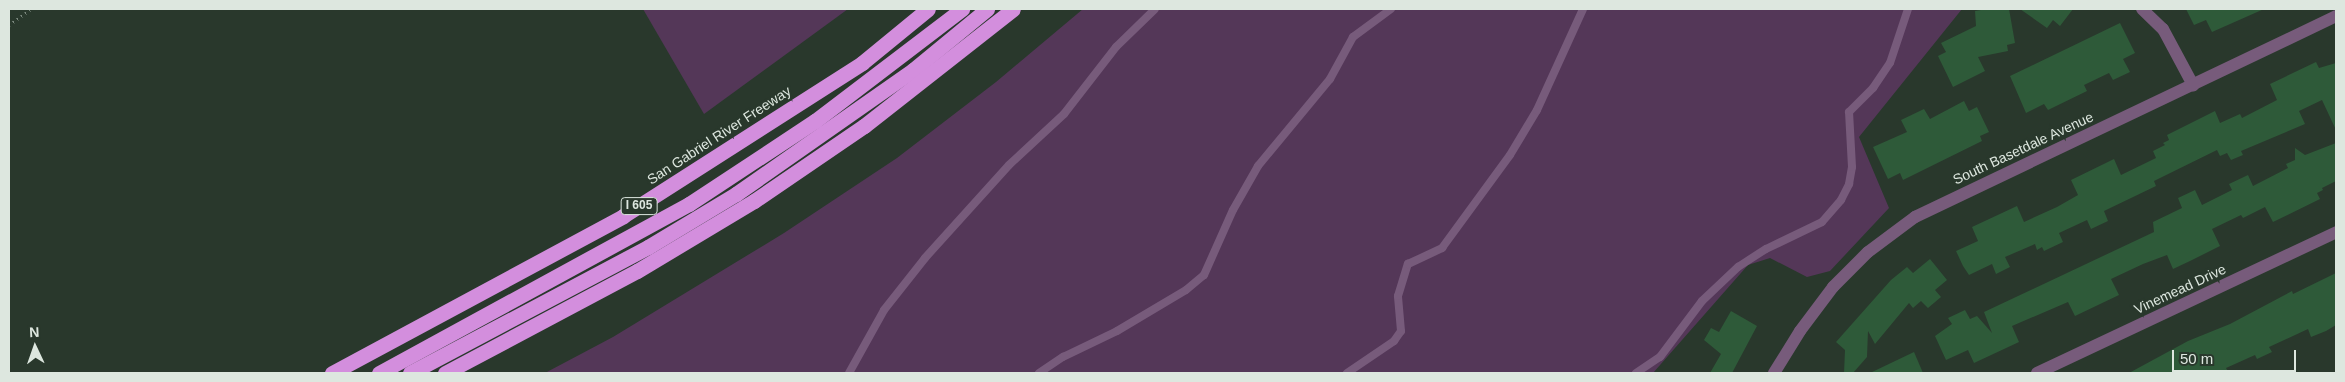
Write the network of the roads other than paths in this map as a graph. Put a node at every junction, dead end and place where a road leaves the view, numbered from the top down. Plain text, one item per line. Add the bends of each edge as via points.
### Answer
1 (928, 9) edge
2 (962, 9) edge
3 (987, 9) edge
4 (1013, 9) edge
5 (1155, 9) edge
6 (1391, 9) edge
7 (1583, 9) edge
8 (1908, 9) edge
9 (2142, 9) edge
10 (2336, 16) edge
11 (2193, 86) junction
12 (2336, 232) edge
13 (332, 373) edge
14 (379, 373) edge
15 (410, 373) edge
16 (445, 373) edge
17 (850, 373) edge
18 (1039, 373) edge
19 (1348, 373) edge
20 (1636, 373) edge
21 (1774, 373) edge
22 (2037, 373) edge

1 - 13 highway, San Gabriel River Freeway / I 605 via 862,63 623,216
2 - 14 highway via 815,121 689,204
3 - 15 highway via 913,70 736,194 648,247
4 - 16 highway via 864,126 754,201 637,271
5 - 17 lane via 1116,47 1064,114 1008,165 919,265 884,310
6 - 18 lane via 1353,37 1330,79 1258,166 1233,210 1204,275 1186,290 1117,332 1063,356
7 - 19 lane via 1537,110 1510,155 1442,248 1408,264 1398,296 1400,332 1394,341
8 - 20 lane via 1890,63 1873,88 1848,112 1852,167 1849,184 1840,200 1822,222 1766,249 1738,267 1702,300 1660,357
9 - 11 street via 2163,29
10 - 11 street, South Basetdale Avenue
11 - 21 street, South Basetdale Avenue via 1915,217 1868,252 1833,287
12 - 22 street, Vinemead Drive

